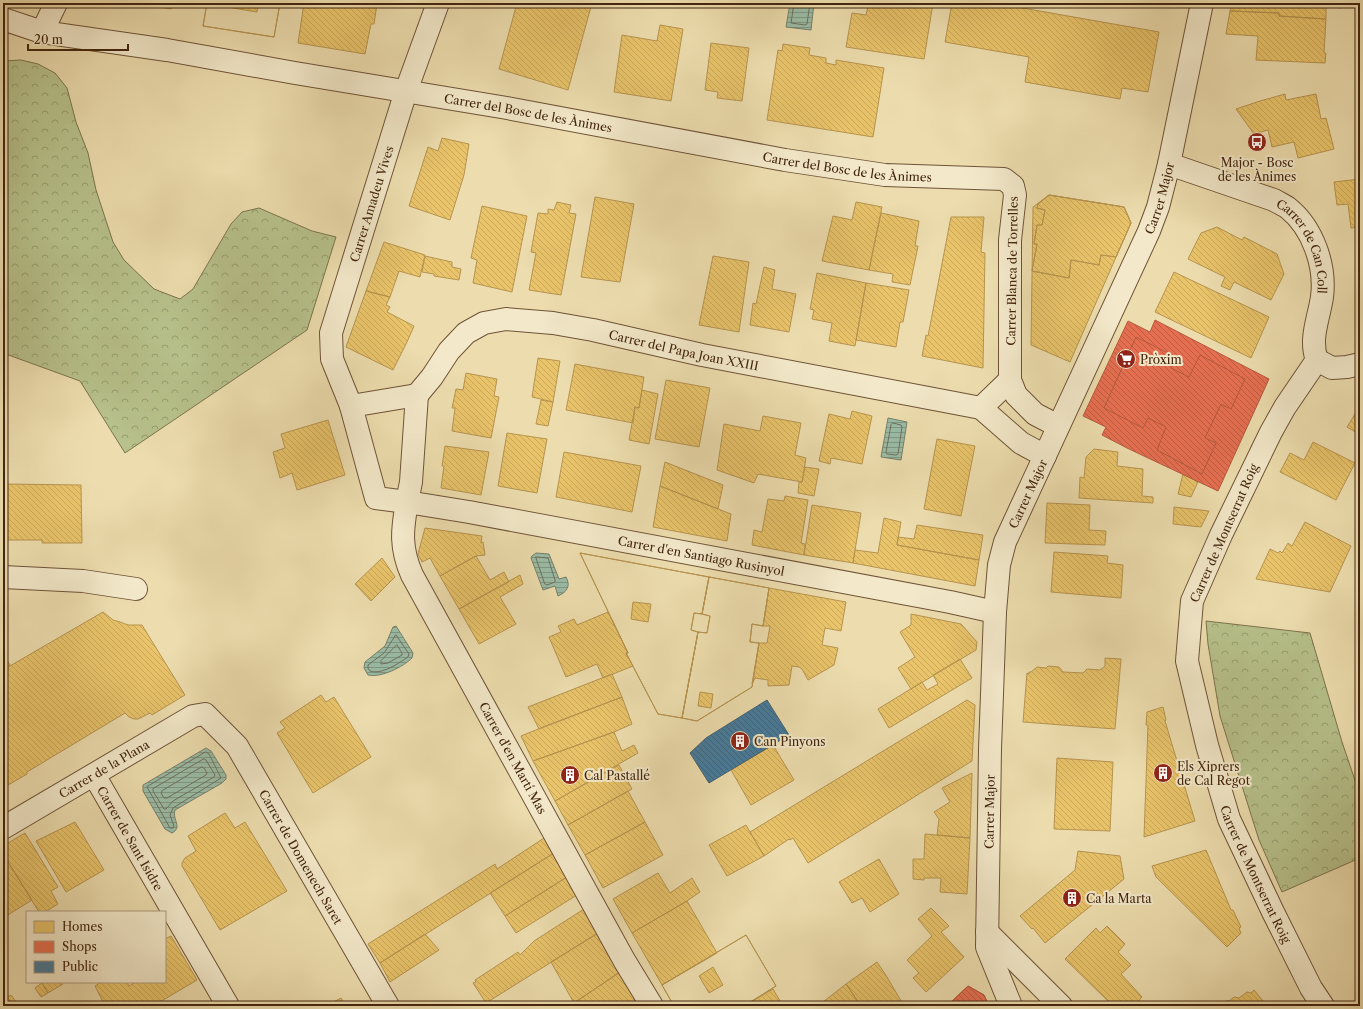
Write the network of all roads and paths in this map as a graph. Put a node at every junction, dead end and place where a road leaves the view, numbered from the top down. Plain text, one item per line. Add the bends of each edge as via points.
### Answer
1 (56, 3) edge
2 (438, 3) edge
3 (1202, 3) edge
4 (3, 19) edge
5 (42, 32) junction
6 (406, 91) junction
7 (1169, 164) junction
8 (1013, 186) joint
9 (1317, 360) junction
10 (1360, 364) edge
11 (1010, 380) junction
12 (416, 394) junction
13 (351, 406) junction
14 (981, 408) junction
15 (1058, 426) junction
16 (1045, 456) junction
17 (407, 502) junction
18 (3, 576) edge
19 (136, 590) dead end
20 (995, 612) junction
21 (206, 714) joint
22 (94, 775) junction
23 (3, 828) edge
24 (987, 932) junction
25 (228, 1006) edge
26 (388, 1006) edge
27 (652, 1006) edge
28 (1011, 1006) edge
29 (1061, 1006) edge
30 (1323, 1006) edge

1 - 5 street
2 - 6 street, Carrer Amadeu Vives
3 - 7 street, Carrer Major
4 - 5 street, Carrer del Bosc de les Ànimes
5 - 6 street, Carrer del Bosc de les Ànimes via 167,50
6 - 8 street, Carrer del Bosc de les Ànimes via 785,160 885,175 1004,179
6 - 13 street, Carrer Amadeu Vives via 331,333 332,359
7 - 9 street, Carrer de Can Coll via 1274,200 1288,208 1308,232 1320,261 1322,277 1322,296 1314,332 1313,350
7 - 15 street, Carrer Major via 1150,231
8 - 11 street, Carrer Blanca de Torrelles via 1015,195 1010,240
9 - 10 street via 1332,368
9 - 30 street, Carrer de Montserrat Roig via 1271,432 1194,594 1187,661 1207,745 1229,819 1273,912
11 - 14 street
11 - 15 street, Carrer Blanca de Torrelles via 1016,395 1035,414
12 - 13 street
12 - 14 street, Carrer del Papa Joan XXIII via 466,333 484,323 506,319 594,330 702,355
12 - 17 street, Carrer d'en Martí Mas
13 - 17 street, Carrer Amadeu Vives via 376,498
14 - 16 street via 1021,443
15 - 16 street, Carrer Major
16 - 20 street, Carrer Major via 1005,542 999,565
17 - 20 street, Carrer d'en Santiago Rusinyol
17 - 27 street, Carrer d'en Martí Mas via 402,528 403,545 412,575 624,960
18 - 19 street via 83,581
20 - 24 street, Carrer Major
21 - 22 street, Carrer de la Plana via 193,716
21 - 26 street, Carrer de Domenech Saret via 236,746
22 - 23 street, Carrer de la Plana
22 - 25 street, Carrer de Sant Isidre
24 - 28 street, Carrer Major via 987,948
24 - 29 street

